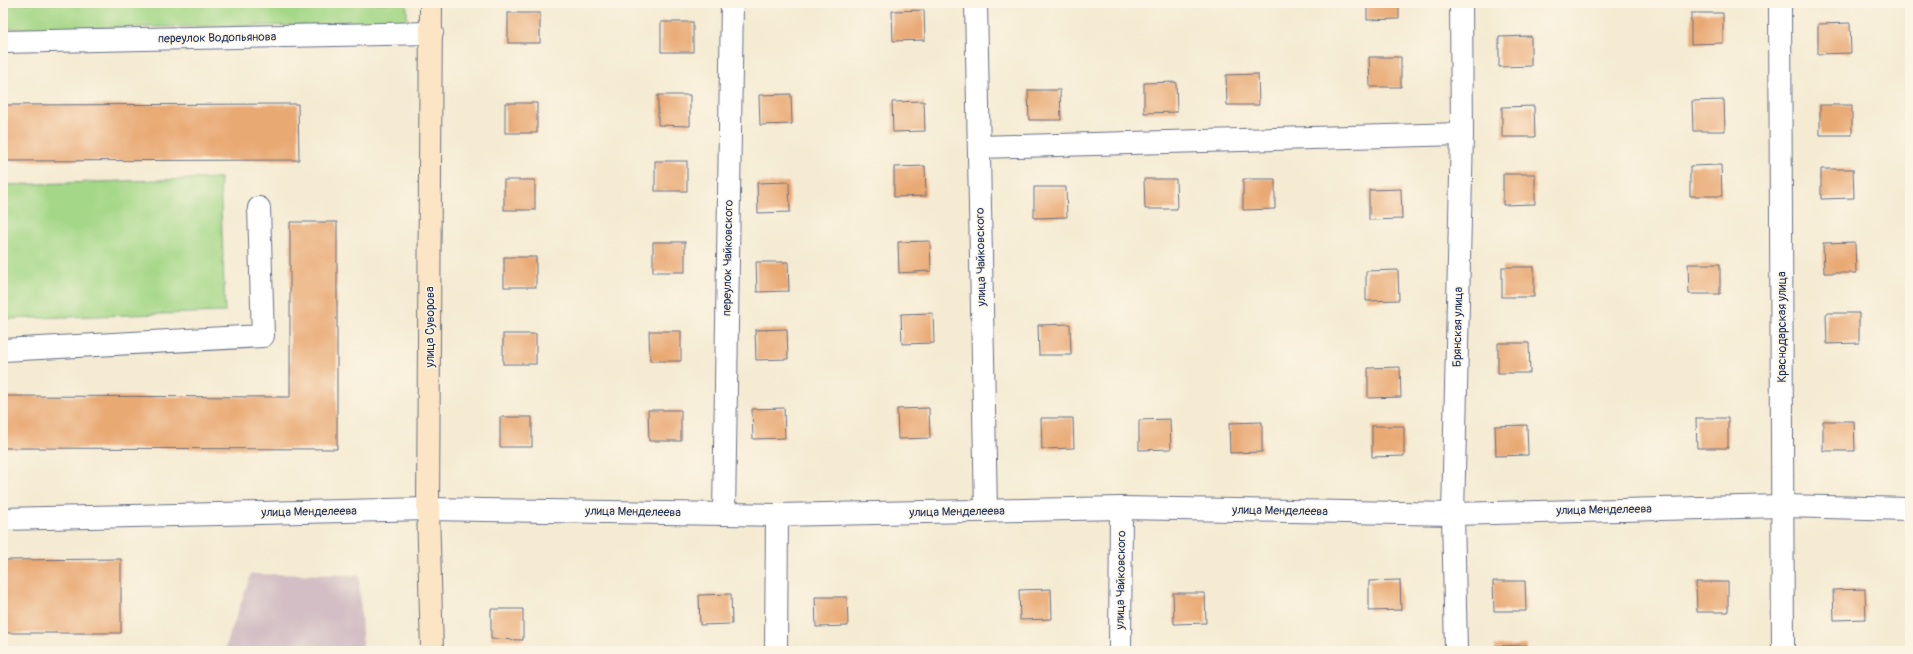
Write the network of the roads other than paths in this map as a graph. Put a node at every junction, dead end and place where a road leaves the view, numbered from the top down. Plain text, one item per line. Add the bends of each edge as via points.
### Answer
1 (431, 3) edge
2 (732, 3) edge
3 (976, 3) edge
4 (1462, 3) edge
5 (1780, 3) edge
6 (432, 33) junction
7 (3, 42) edge
8 (1462, 134) junction
9 (979, 147) junction
10 (259, 208) dead end
11 (3, 350) edge
12 (1782, 506) junction
13 (1121, 508) junction
14 (428, 509) junction
15 (1910, 509) edge
16 (986, 511) junction
17 (724, 514) junction
18 (1453, 514) junction
19 (777, 515) junction
20 (3, 519) edge
21 (432, 651) edge
22 (776, 651) edge
23 (1120, 651) edge
24 (1456, 651) edge
25 (1783, 651) edge

1 - 6 street, улица Суворова
2 - 17 street, переулок Чайковского
3 - 9 street, улица Чайковского
4 - 8 street, Брянская улица
5 - 12 street, Краснодарская улица
6 - 7 street, переулок Водопьянова
6 - 14 street, улица Суворова
8 - 9 street
8 - 18 street, Брянская улица
9 - 16 street, улица Чайковского
10 - 11 street via 263,336
12 - 15 street, улица Менделеева
12 - 18 street, улица Менделеева
12 - 25 street, Краснодарская улица
13 - 16 street, улица Менделеева
13 - 18 street, улица Менделеева
13 - 23 street, улица Чайковского
14 - 17 street, улица Менделеева
14 - 20 street, улица Менделеева
14 - 21 street, улица Суворова
16 - 19 street, улица Менделеева
17 - 19 street, улица Менделеева
18 - 24 street, Брянская улица
19 - 22 street

